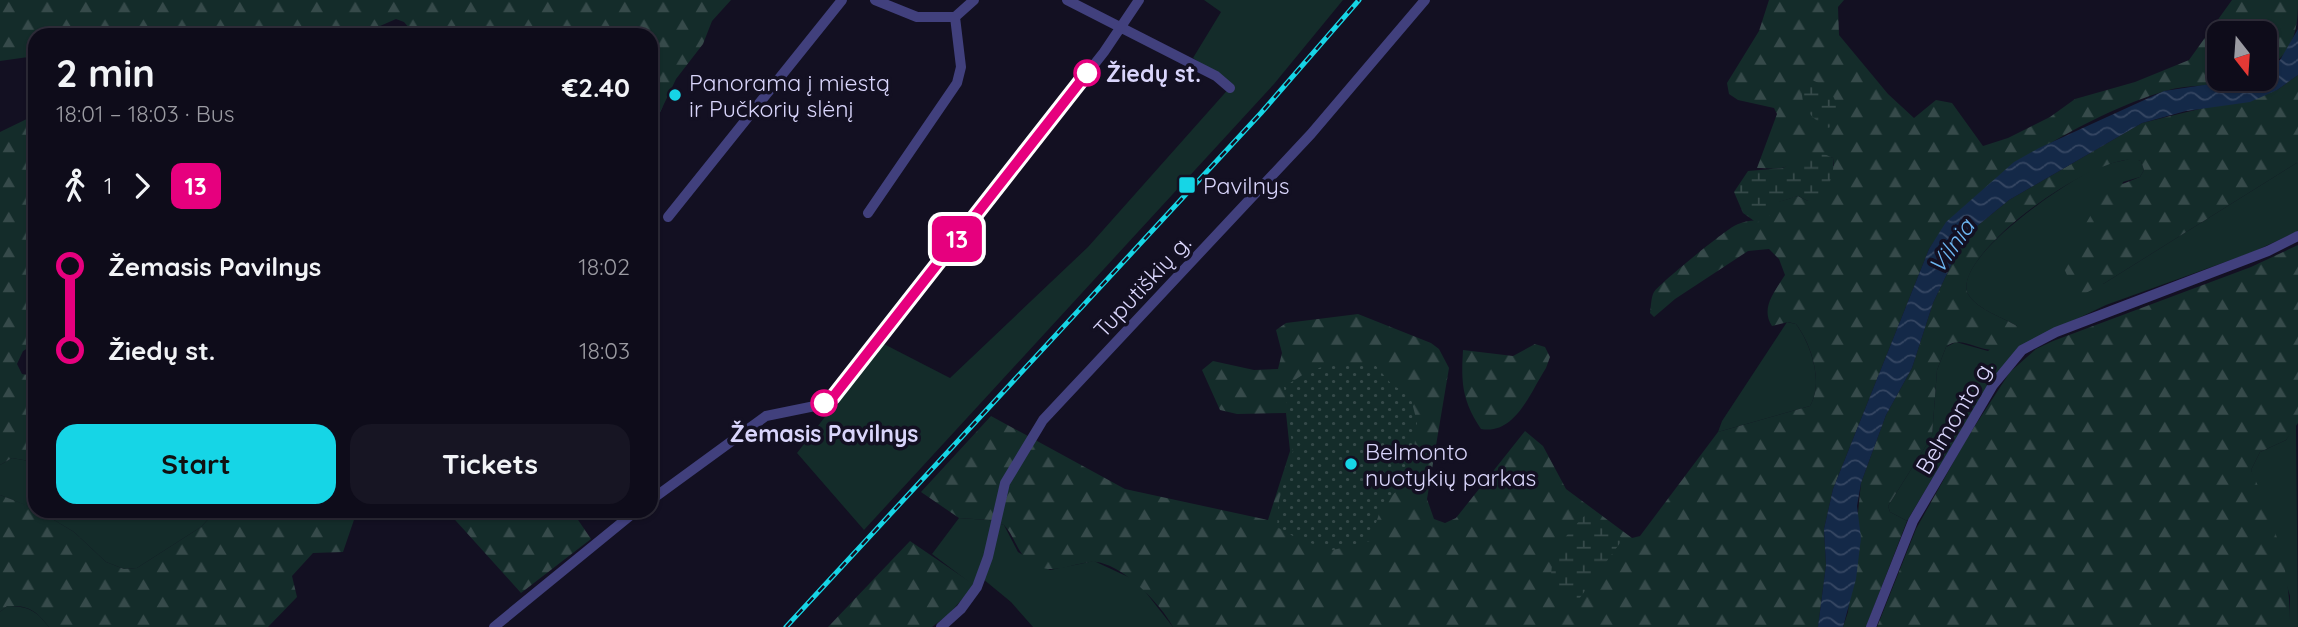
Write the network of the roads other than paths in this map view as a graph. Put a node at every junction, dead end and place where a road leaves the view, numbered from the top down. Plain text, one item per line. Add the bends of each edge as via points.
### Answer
1 (842, 0) edge
2 (875, 0) edge
3 (974, 0) edge
4 (1067, 0) edge
5 (1139, 0) edge
6 (1425, 0) edge
7 (956, 17) junction
8 (1119, 29) junction
9 (1230, 88) dead end
10 (868, 213) dead end
11 (668, 217) dead end
12 (2298, 236) edge
13 (658, 495) edge
14 (627, 518) edge
15 (494, 627) edge
16 (941, 627) edge
17 (1871, 627) edge

1 - 11 street
2 - 7 street via 917,17
3 - 7 street
4 - 8 street
5 - 8 street
6 - 16 street, Tuputiškių g. via 1306,140 1044,420 1005,483 977,587
7 - 10 street via 960,76
8 - 9 street via 1216,76
8 - 13 street via 833,397 815,406 766,416
12 - 17 street, Belmonto g. via 2056,332 2022,351 1993,385 1913,521
14 - 15 street

